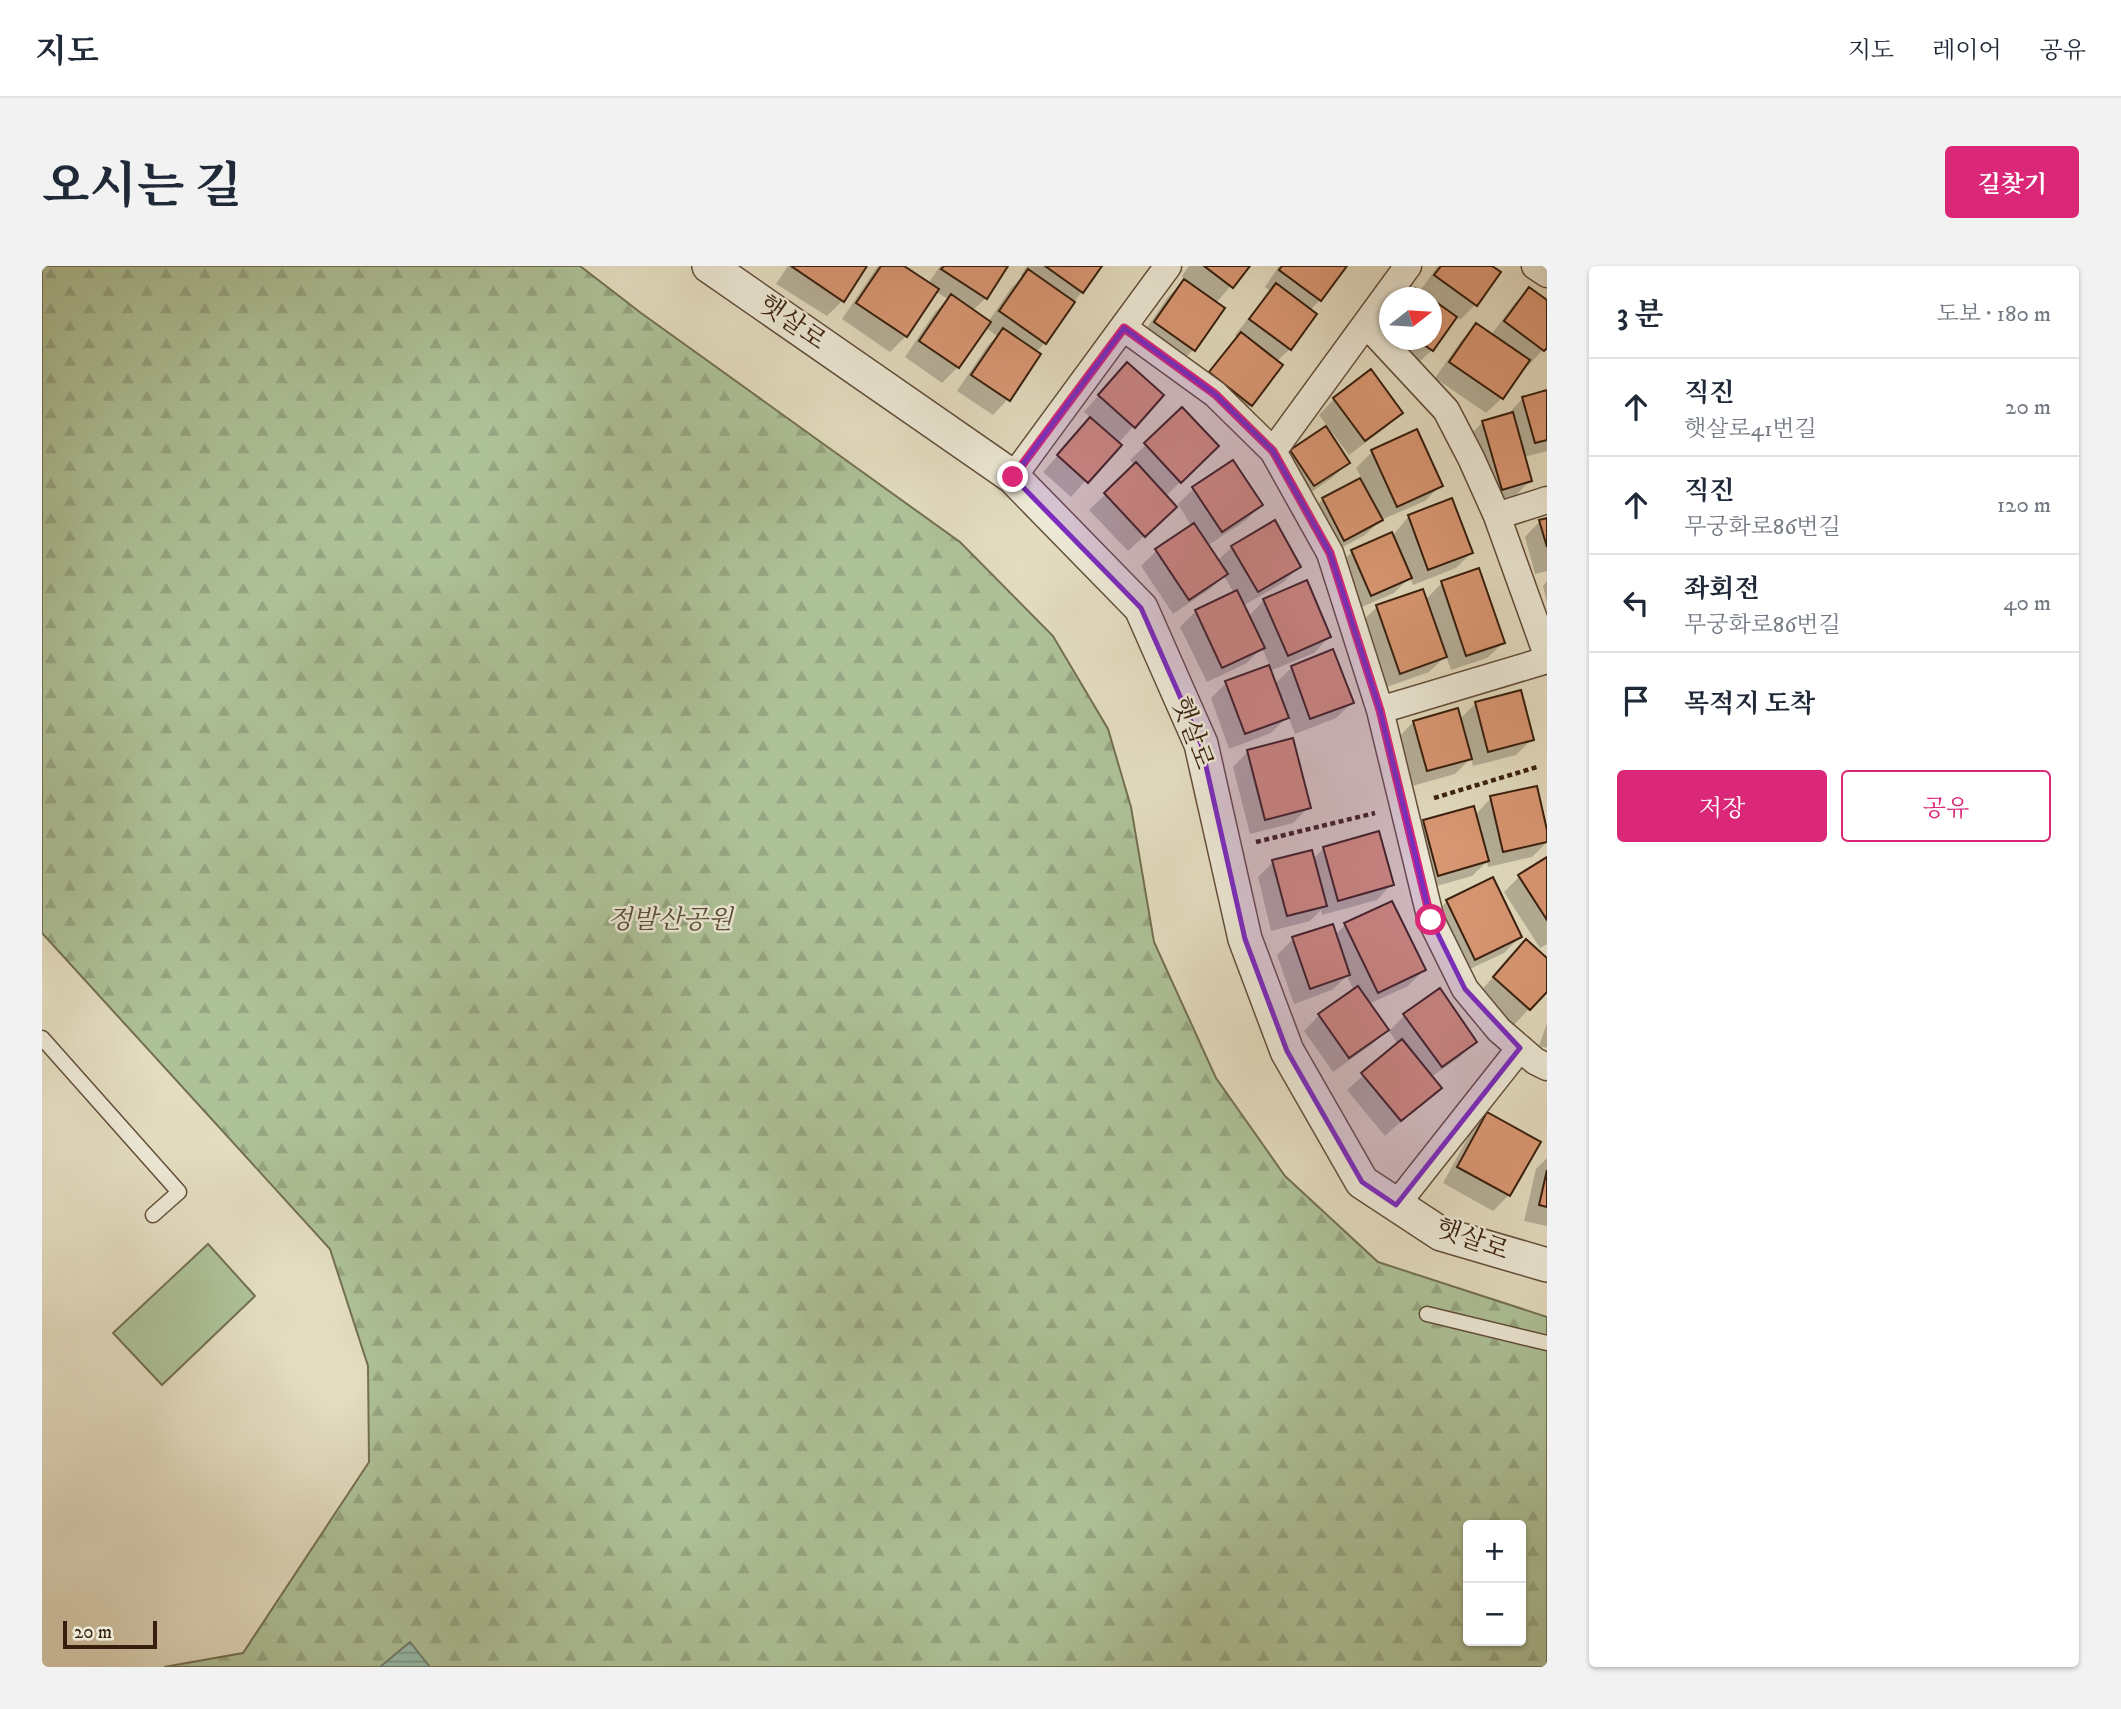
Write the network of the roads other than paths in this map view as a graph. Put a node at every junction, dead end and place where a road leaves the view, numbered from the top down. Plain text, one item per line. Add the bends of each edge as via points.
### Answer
1 (709, 266) edge
2 (1168, 266) edge
3 (1408, 266) edge
4 (1535, 266) edge
5 (1547, 274) edge
6 (1366, 324) junction
7 (1124, 328) junction
8 (1273, 451) junction
9 (1013, 477) junction
10 (1547, 500) edge
11 (1497, 516) junction
12 (1547, 658) edge
13 (1380, 710) junction
14 (42, 1038) edge
15 (1520, 1048) junction
16 (1547, 1067) edge
17 (1396, 1205) junction
18 (153, 1215) dead end
19 (1547, 1265) edge
20 (1427, 1314) dead end
21 (1547, 1343) edge

1 - 9 street, 햇살로
2 - 7 street
3 - 6 street
4 - 5 street
6 - 8 street
6 - 11 street via 1446,410
7 - 8 street via 1215,394
7 - 9 street
8 - 13 street via 1330,553
9 - 17 street, 햇살로 via 1141,608 1201,744 1245,939 1287,1051 1362,1182
10 - 11 street
11 - 12 street
12 - 13 street
13 - 15 street via 1431,920 1465,989
14 - 18 lane via 179,1192
15 - 16 street
15 - 17 street
17 - 19 street, 햇살로 via 1441,1234
20 - 21 lane

